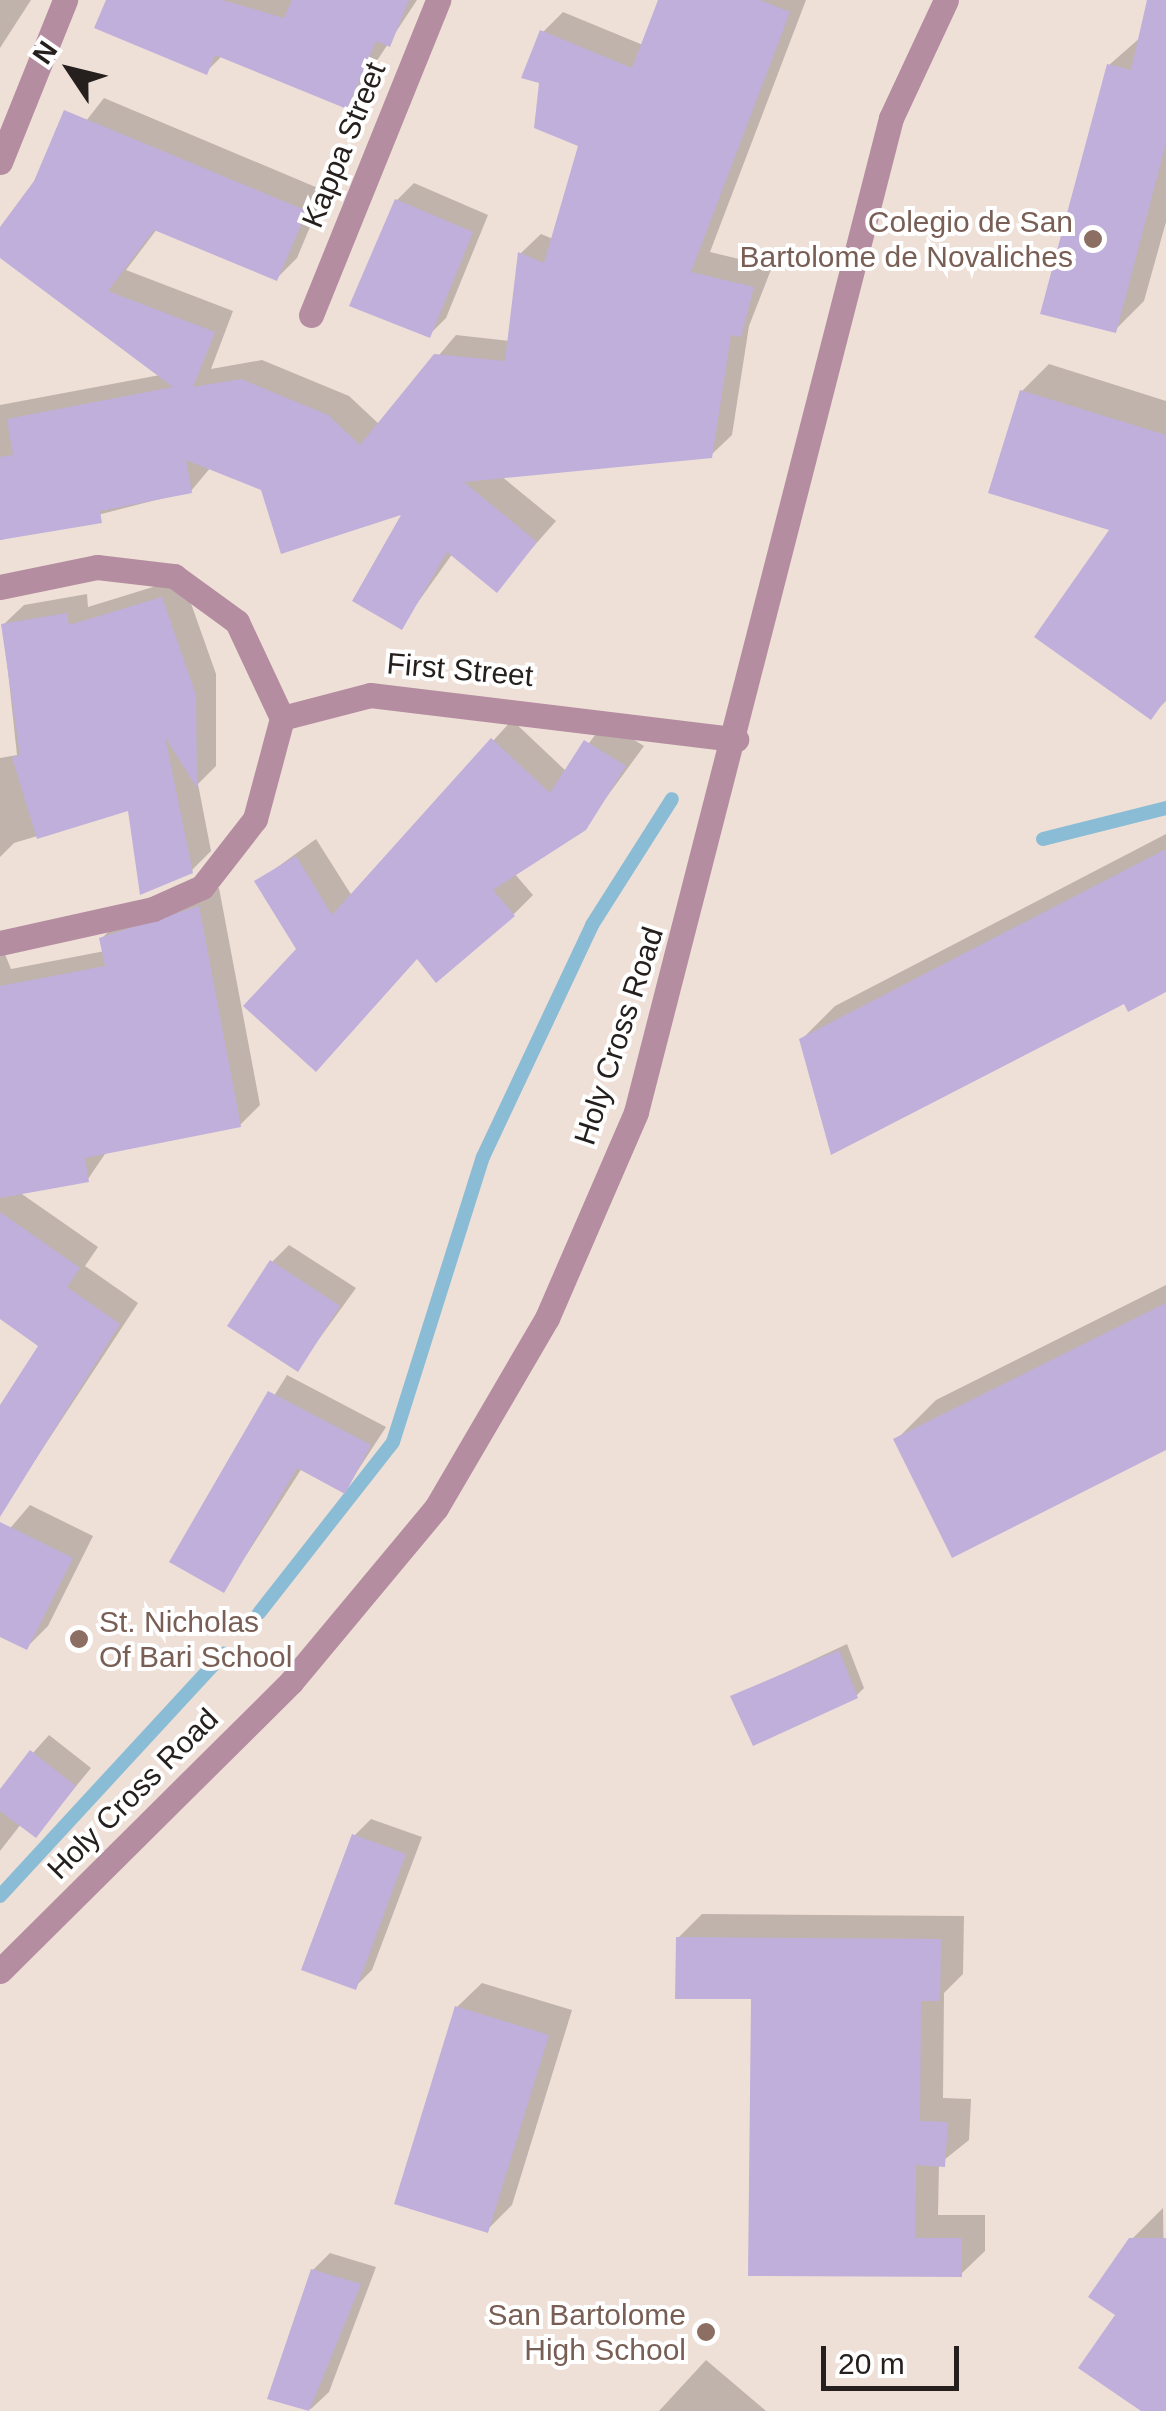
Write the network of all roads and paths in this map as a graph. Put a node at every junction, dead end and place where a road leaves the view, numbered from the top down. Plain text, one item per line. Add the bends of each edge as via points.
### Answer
1 (64, 0) edge
2 (438, 0) edge
3 (946, 0) edge
4 (0, 162) edge
5 (311, 315) dead end
6 (0, 587) edge
7 (282, 718) junction
8 (736, 739) junction
9 (0, 943) edge
10 (0, 1971) edge

1 - 4 street
2 - 5 street, Kappa Street
3 - 8 street, Holy Cross Road via 891,118
6 - 7 street via 97,567 174,576 237,622
7 - 8 street, First Street via 370,695
7 - 9 street via 255,818 202,887 153,909
8 - 10 street, Holy Cross Road via 636,1112 504,1406 436,1508 290,1682

